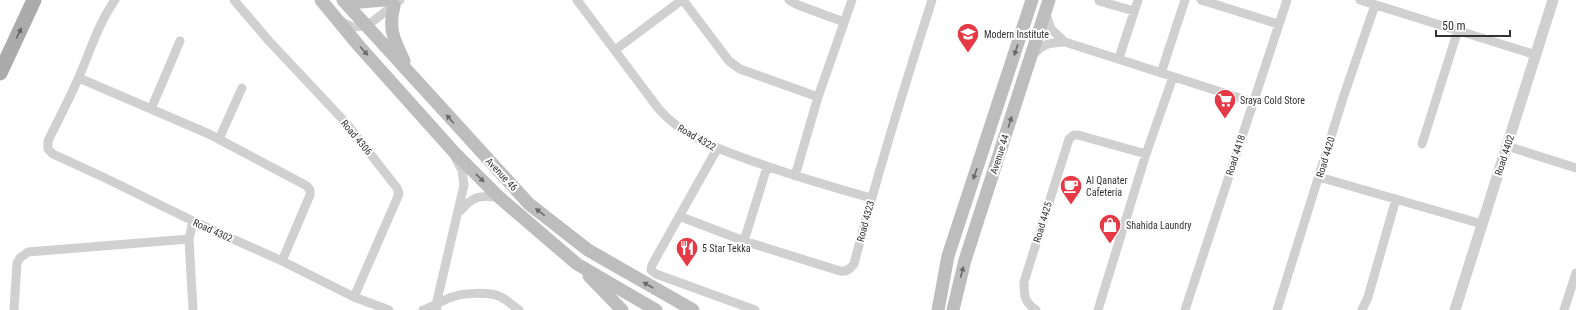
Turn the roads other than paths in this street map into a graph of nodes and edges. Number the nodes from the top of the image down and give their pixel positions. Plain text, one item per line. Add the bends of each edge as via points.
1 (34, 0) edge
2 (115, 0) edge
3 (234, 0) edge
4 (321, 0) edge
5 (343, 0) edge
6 (577, 0) edge
7 (683, 0) edge
8 (789, 0) edge
9 (852, 0) edge
10 (932, 0) edge
11 (1032, 0) edge
12 (1138, 0) edge
13 (1184, 0) edge
14 (1201, 0) edge
15 (1287, 0) edge
16 (1360, 0) edge
17 (1553, 0) edge
18 (1099, 1) dead end
19 (393, 2) edge
20 (1375, 5) junction
21 (1047, 6) edge
22 (1134, 11) junction
23 (337, 19) junction
24 (844, 22) junction
25 (1278, 24) junction
26 (367, 26) junction
27 (1458, 30) junction
28 (180, 41) dead end
29 (1065, 42) junction
30 (615, 50) junction
31 (1536, 55) junction
32 (1031, 56) junction
33 (1119, 58) junction
34 (0, 73) edge
35 (410, 73) junction
36 (1161, 73) junction
37 (1173, 77) junction
38 (78, 78) junction
39 (242, 88) dead end
40 (818, 97) junction
41 (1252, 102) junction
42 (151, 109) junction
43 (219, 139) junction
44 (1422, 144) dead end
45 (1507, 146) junction
46 (717, 149) junction
47 (454, 152) junction
48 (1146, 154) junction
49 (767, 167) junction
50 (1576, 168) edge
51 (795, 176) junction
52 (1319, 177) junction
53 (500, 198) junction
54 (871, 198) junction
55 (1396, 199) junction
56 (458, 214) junction
57 (679, 216) junction
58 (193, 221) junction
59 (1482, 224) junction
60 (189, 239) junction
61 (744, 240) junction
62 (282, 261) junction
63 (577, 264) junction
64 (1576, 273) edge
65 (354, 297) junction
66 (437, 308) edge
67 (684, 308) edge
68 (14, 310) edge
69 (193, 310) edge
70 (389, 310) edge
71 (423, 310) edge
72 (519, 310) edge
73 (622, 310) edge
74 (656, 310) edge
75 (755, 310) edge
76 (938, 310) edge
77 (953, 310) edge
78 (1036, 310) edge
79 (1098, 310) edge
80 (1184, 310) edge
81 (1277, 310) edge
82 (1362, 310) edge
83 (1455, 310) edge
84 (1564, 310) edge

34 -> 1 main road
2 - 38 street via 88,52
3 - 65 street, Road 4306 via 347,124 397,188 399,194
4 - 23 main road, Avenue 46
5 - 19 main road
5 - 26 main road, Avenue 46
6 - 30 street, Road 4322
7 - 30 street
7 - 40 street via 729,61 740,69
8 - 24 street
9 - 24 street
10 - 54 street, Road 4323
11 -> 76 main road, Avenue 44 via 950,249
12 - 22 street
13 - 36 street
14 - 25 street
15 - 25 street, Road 4418
16 - 20 street
17 - 31 street, Road 4402
18 - 22 street
19 - 26 street
19 - 35 main road via 392,34
20 - 27 street
20 - 52 street, Road 4420
21 - 29 street via 1051,29
21 - 32 main road, Avenue 44
22 - 33 street
23 - 26 street via 353,27
23 -> 47 main road, Avenue 46
24 - 40 street
25 - 41 street, Road 4418
26 - 35 main road, Avenue 46
27 - 31 street
27 - 44 street
28 - 42 street
29 - 32 street via 1043,45
29 - 33 street
30 - 46 street, Road 4322 via 665,116
31 - 45 street, Road 4402
77 -> 32 main road, Avenue 44 via 965,260
33 - 36 street
67 -> 35 main road, Avenue 46 via 588,250 529,204
36 - 37 street
37 - 41 street
37 - 48 street
38 - 42 street
38 - 58 street, Road 4302 via 48,141 48,149 53,154
39 - 43 street
40 - 51 street
41 - 80 street, Road 4418
42 - 43 street
43 - 62 street via 307,186 310,190
45 - 50 street
45 - 59 street, Road 4402
46 - 49 street, Road 4322
46 - 57 street
47 -> 53 main road, Avenue 46
47 - 56 street via 464,182
48 - 78 street, Road 4425 via 1078,135 1069,139 1024,282 1024,295 1030,306
48 - 79 street
49 - 51 street, Road 4322
49 - 61 street
51 - 54 street, Road 4322
52 - 55 street
52 - 81 street, Road 4420
53 - 56 street via 473,198
53 - 63 main road, Avenue 46
54 - 61 street, Road 4323 via 854,264 848,270 840,271
55 - 59 street
55 - 82 street
56 - 66 street
57 - 61 street, Road 4323
57 - 75 street via 652,265 652,270 656,274
58 - 60 street
58 - 62 street, Road 4302
59 - 83 street, Road 4402
60 - 68 street via 28,252 17,263
60 - 69 street
62 - 65 street, Road 4302
63 - 73 main road
63 - 74 main road, Avenue 46
64 - 84 street
65 - 70 street, Road 4302
66 - 71 street
66 - 72 street via 449,298 487,293 501,297

